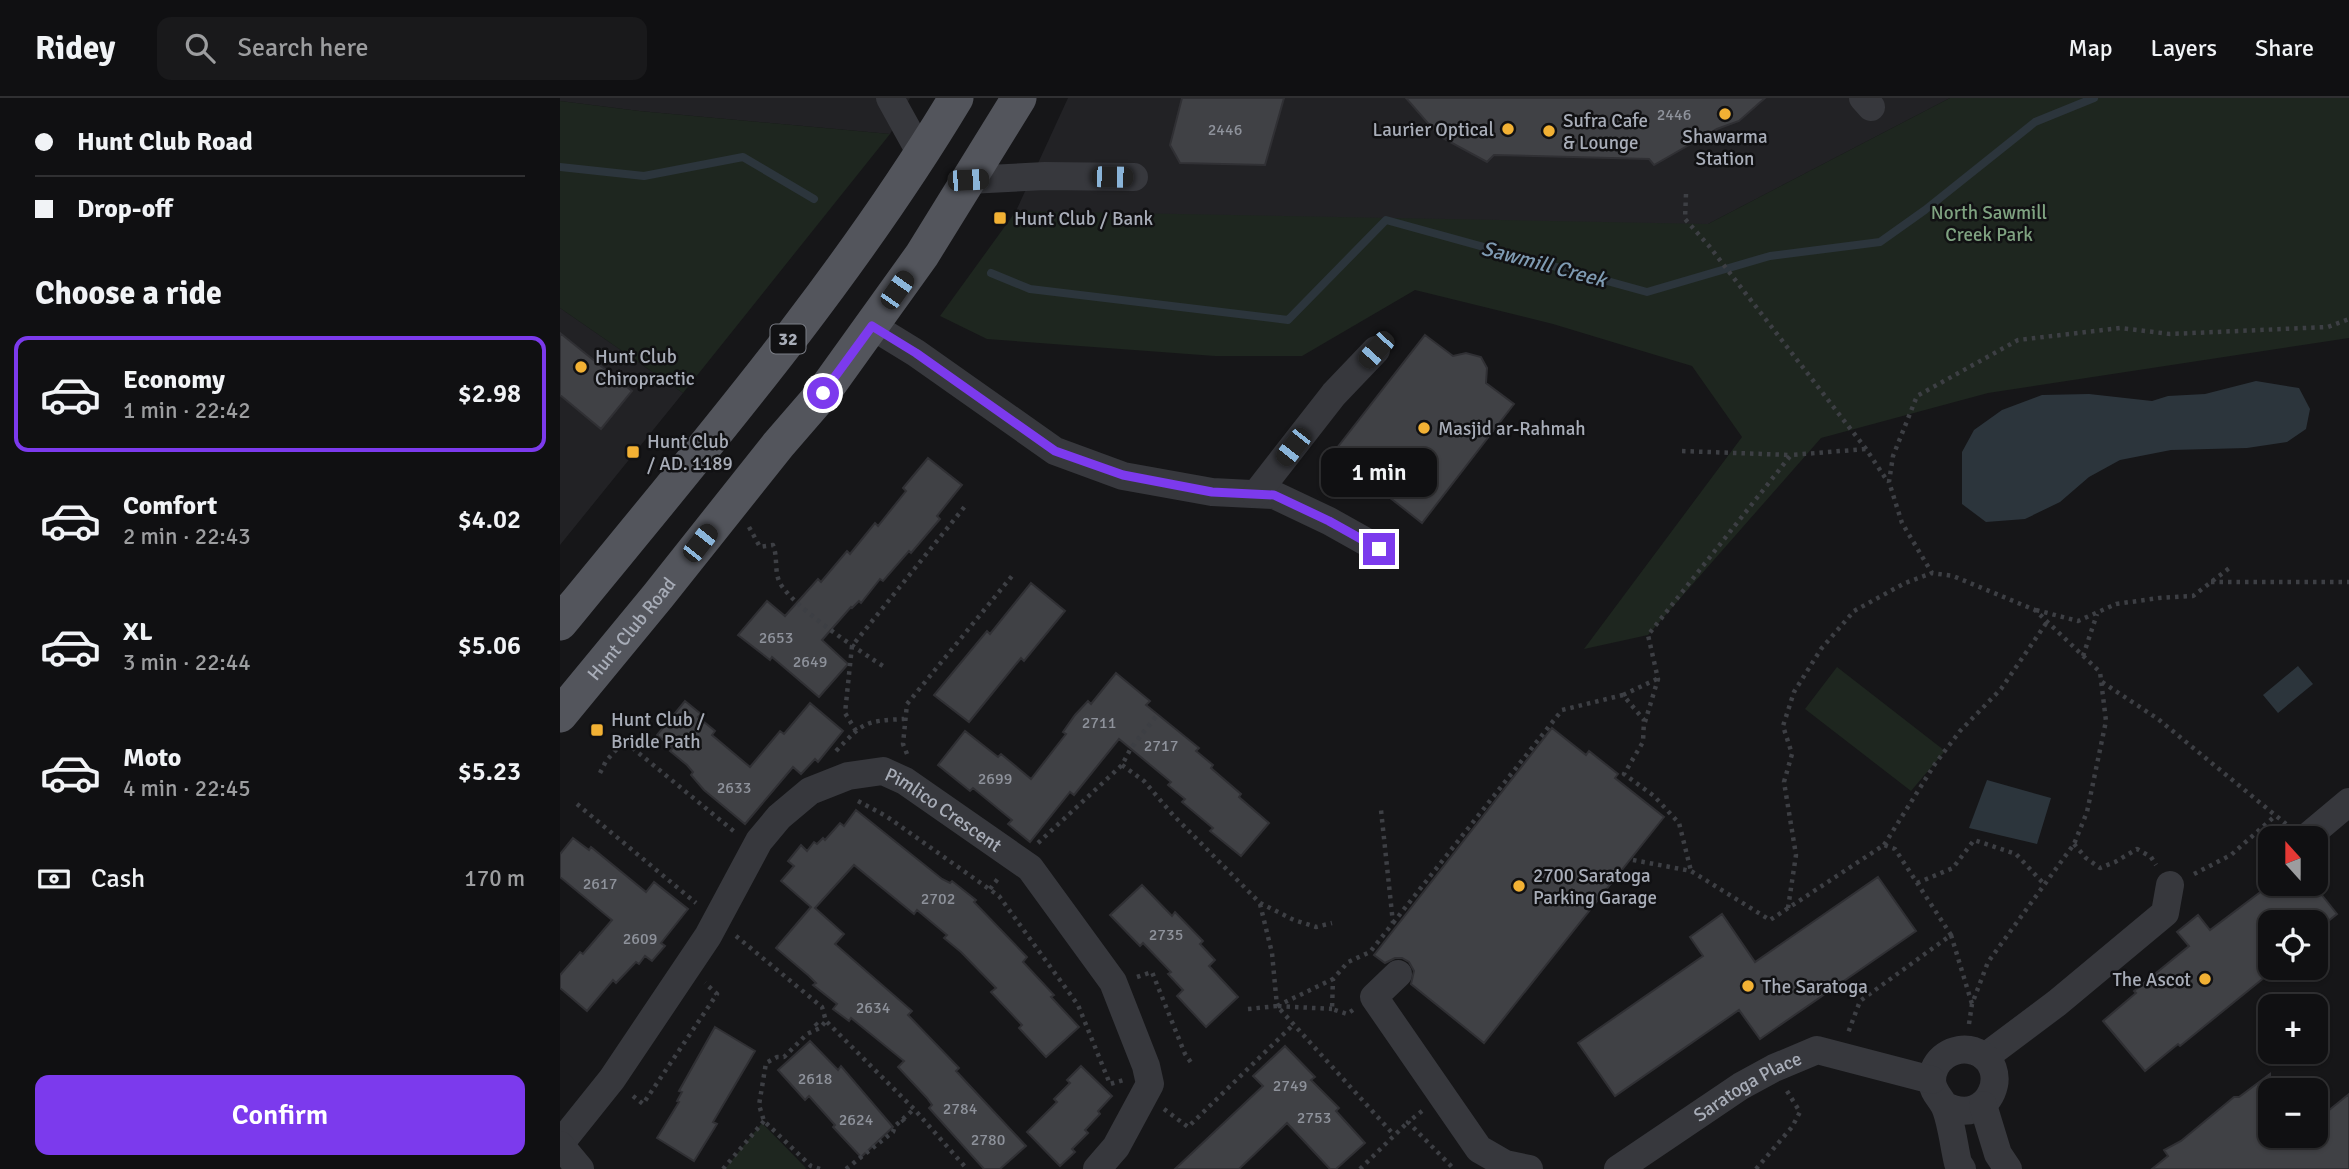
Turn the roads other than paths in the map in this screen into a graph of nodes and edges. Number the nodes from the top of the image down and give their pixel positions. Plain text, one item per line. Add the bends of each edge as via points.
1 (890, 98) edge
2 (1019, 98) edge
3 (950, 100) edge
4 (998, 134) junction
5 (921, 154) junction
6 (1134, 177) dead end
7 (968, 180) junction
8 (872, 326) junction
9 (1376, 350) dead end
10 (1256, 494) junction
11 (1379, 549) dead end
12 (560, 623) edge
13 (560, 715) edge
14 (2349, 802) edge
15 (2320, 826) edge
16 (2170, 885) road end
17 (1398, 974) dead end
18 (1975, 1053) junction
19 (1932, 1080) junction
20 (1944, 1105) junction
21 (1983, 1105) junction
22 (560, 1145) edge
23 (580, 1169) edge
24 (1097, 1169) edge
25 (1529, 1169) edge
26 (1618, 1169) edge
27 (1962, 1169) edge
28 (2008, 1169) edge

1 - 5 street
2 - 4 main road, Hunt Club Road
3 - 4 main road
3 - 5 main road, 32
4 - 7 main road, Hunt Club Road
5 - 12 main road, 32 via 883,213 772,361
6 - 7 street
7 - 8 main road, Hunt Club Road
8 - 10 street via 1055,451 1123,475 1212,492
8 - 13 main road, Hunt Club Road via 823,393
9 - 10 street via 1334,394
10 - 11 street via 1274,495
14 - 15 street
16 - 18 street via 2165,913 2057,1003
17 - 25 street via 1374,997 1479,1149 1505,1164
18 - 19 street via 1953,1051 1942,1057
18 - 21 street via 1993,1069 1995,1082
19 - 20 street
19 - 26 street, Saratoga Place via 1817,1050 1741,1086
20 - 21 street via 1964,1112
20 - 27 street
21 - 28 street via 1998,1154
22 - 23 street
22 - 24 street, Pimlico Crescent via 686,968 755,848 779,817 810,791 848,776 883,771 1030,856 1030,868 1113,982 1150,1084 1133,1094 1116,1147

